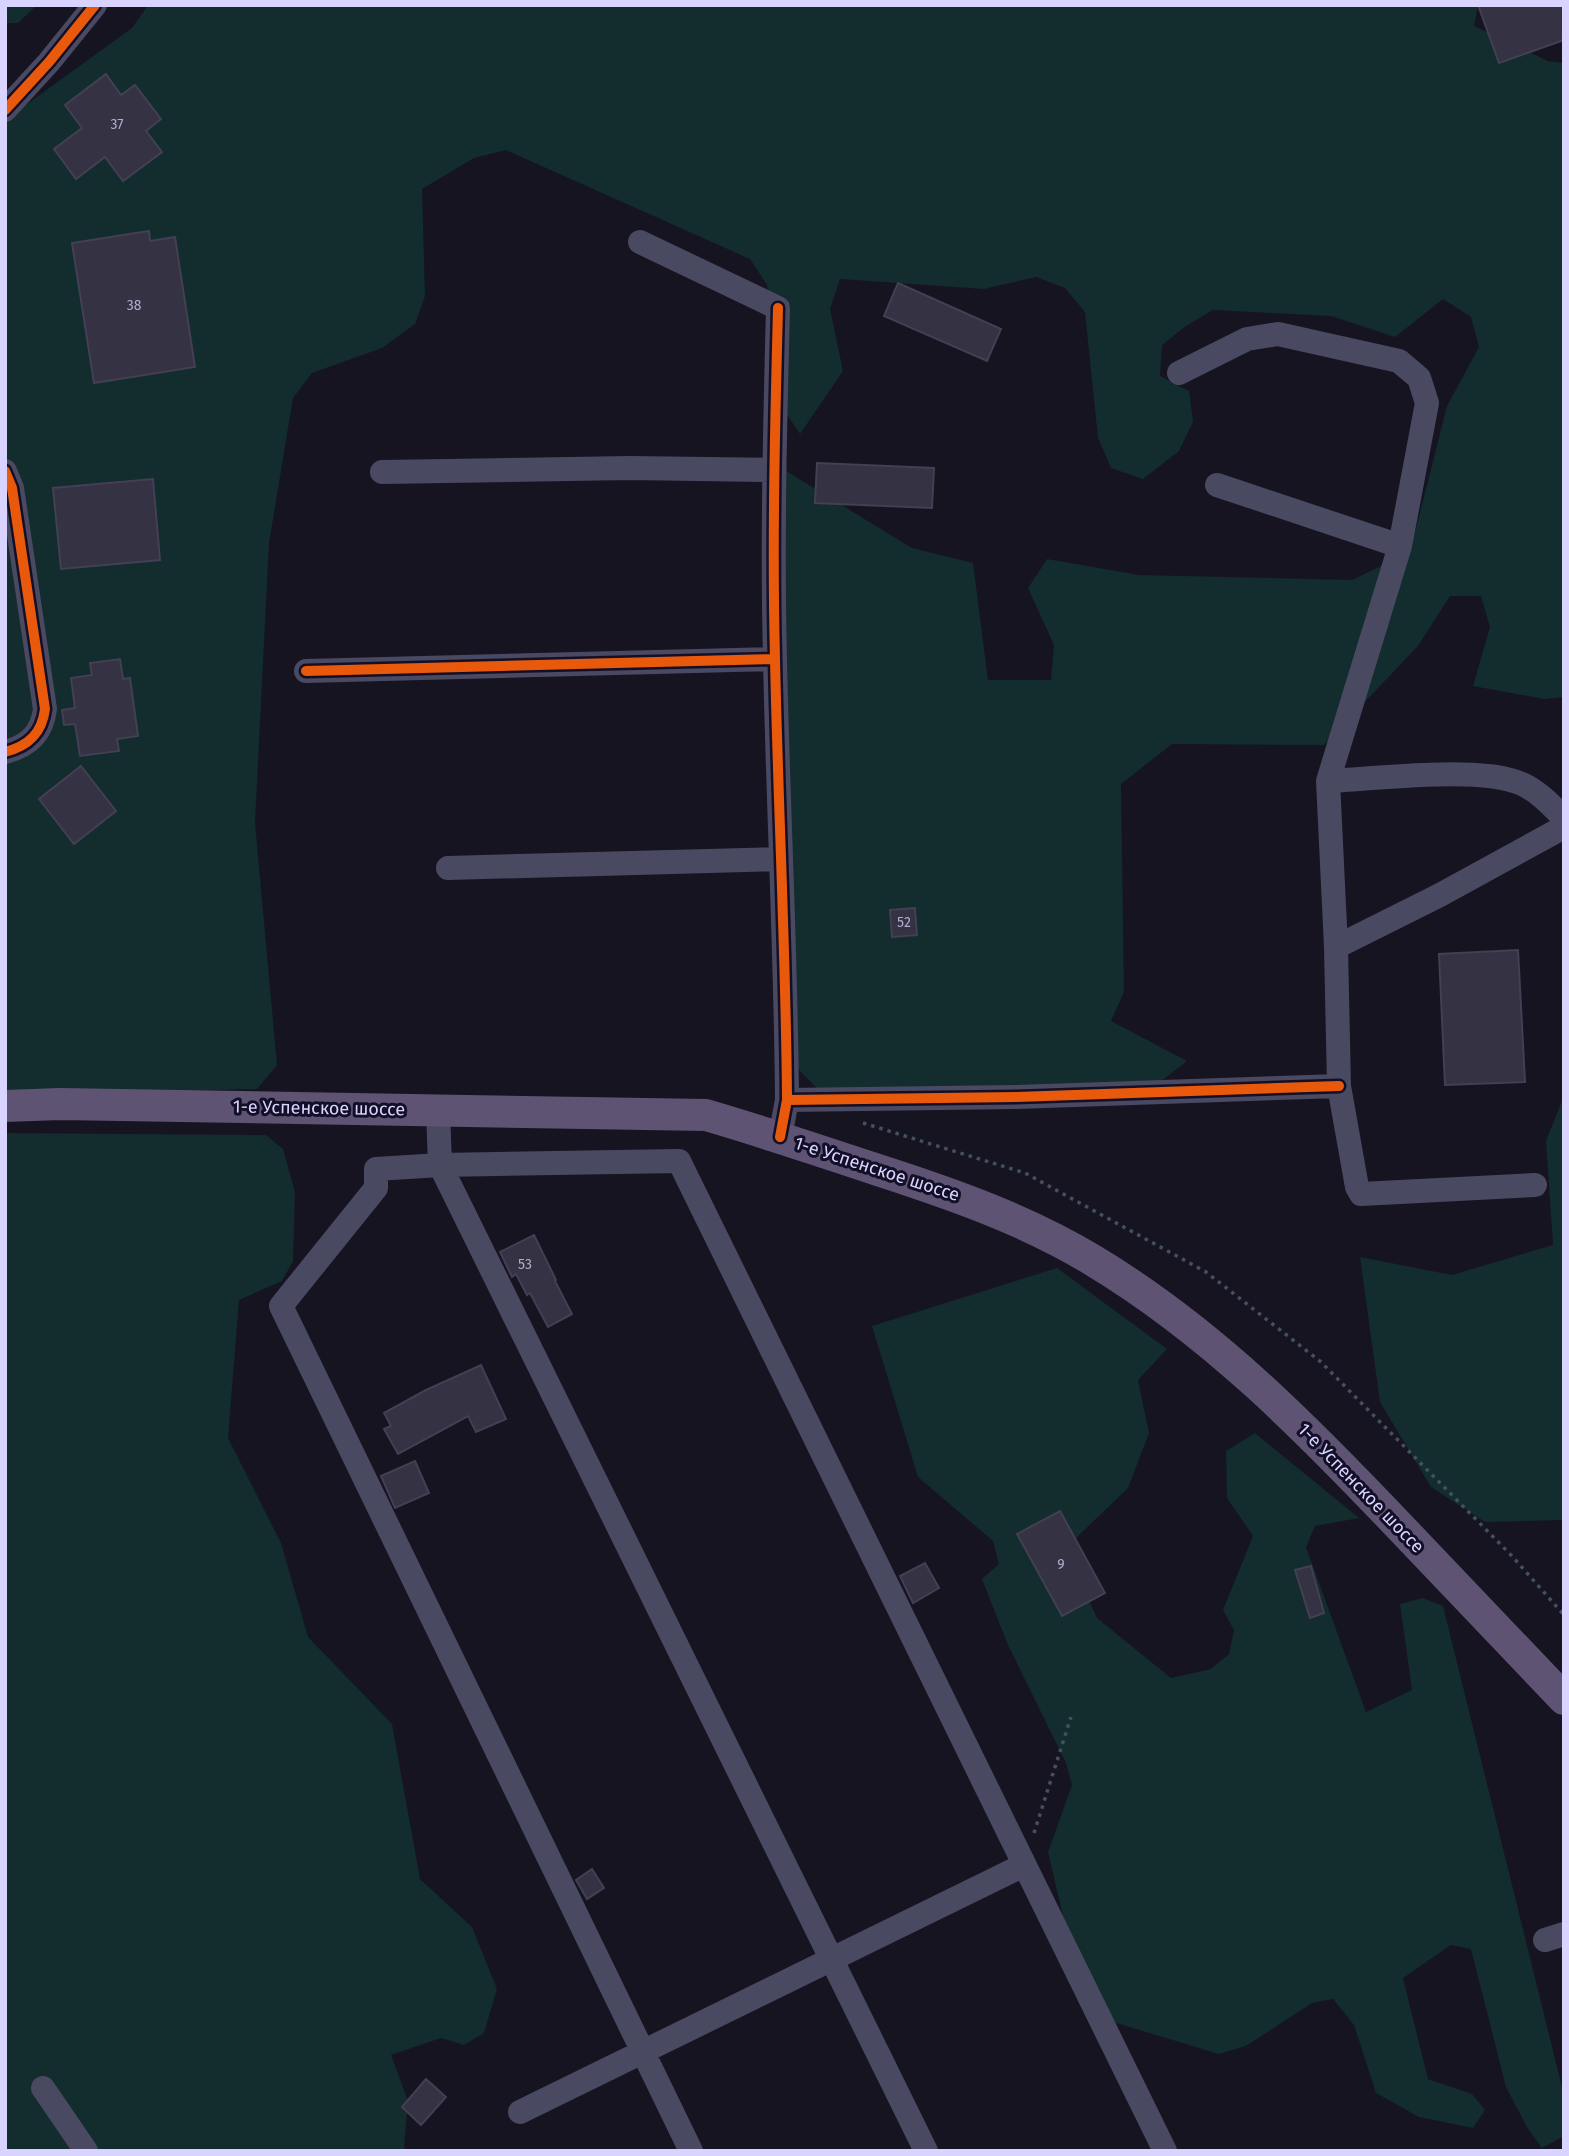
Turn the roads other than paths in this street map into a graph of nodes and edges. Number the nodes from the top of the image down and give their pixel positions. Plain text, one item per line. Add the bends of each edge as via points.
1 (95, 5) edge
2 (5, 110) edge
3 (640, 242) dead end
4 (1179, 373) dead end
5 (773, 470) junction
6 (5, 471) edge
7 (382, 472) dead end
8 (1217, 485) dead end
9 (1399, 547) junction
10 (775, 659) junction
11 (306, 671) dead end
12 (5, 752) edge
13 (1328, 781) junction
14 (1564, 818) edge
15 (1564, 827) edge
16 (780, 859) junction
17 (449, 868) dead end
18 (1336, 947) junction
19 (1339, 1086) junction
20 (787, 1100) junction
21 (5, 1106) edge
22 (438, 1110) junction
23 (780, 1137) junction
24 (440, 1165) junction
25 (1535, 1185) dead end
26 (1564, 1699) edge
27 (1024, 1865) junction
28 (831, 1960) junction
29 (643, 2052) junction
30 (43, 2088) dead end
31 (520, 2112) dead end
32 (86, 2151) edge
33 (691, 2151) edge
34 (926, 2151) edge
35 (1165, 2151) edge

1 - 2 street
3 - 5 street via 778,308
4 - 9 street via 1247,339 1278,334 1399,361 1419,378 1427,403
5 - 7 street
5 - 10 street
6 - 12 street via 12,488 45,709 43,725 29,742
8 - 9 street
9 - 13 street
10 - 11 street
10 - 16 street
13 - 14 street via 1489,775 1522,784
13 - 18 street
15 - 18 street
16 - 17 street
16 - 20 street
18 - 19 street
19 - 20 street
19 - 25 street via 1356,1187 1362,1194
20 - 23 street
21 - 22 main road, 1-е Успенское шоссе
22 - 23 main road, 1-е Успенское шоссе via 706,1115
22 - 24 street
23 - 26 main road, 1-е Успенское шоссе via 964,1198 1093,1260 1161,1305 1265,1391 1339,1463
24 - 27 street via 679,1161
24 - 28 street
24 - 29 street via 376,1169 376,1188 281,1306
27 - 28 street
27 - 35 street
28 - 29 street
28 - 34 street
29 - 31 street
29 - 33 street
30 - 32 street

